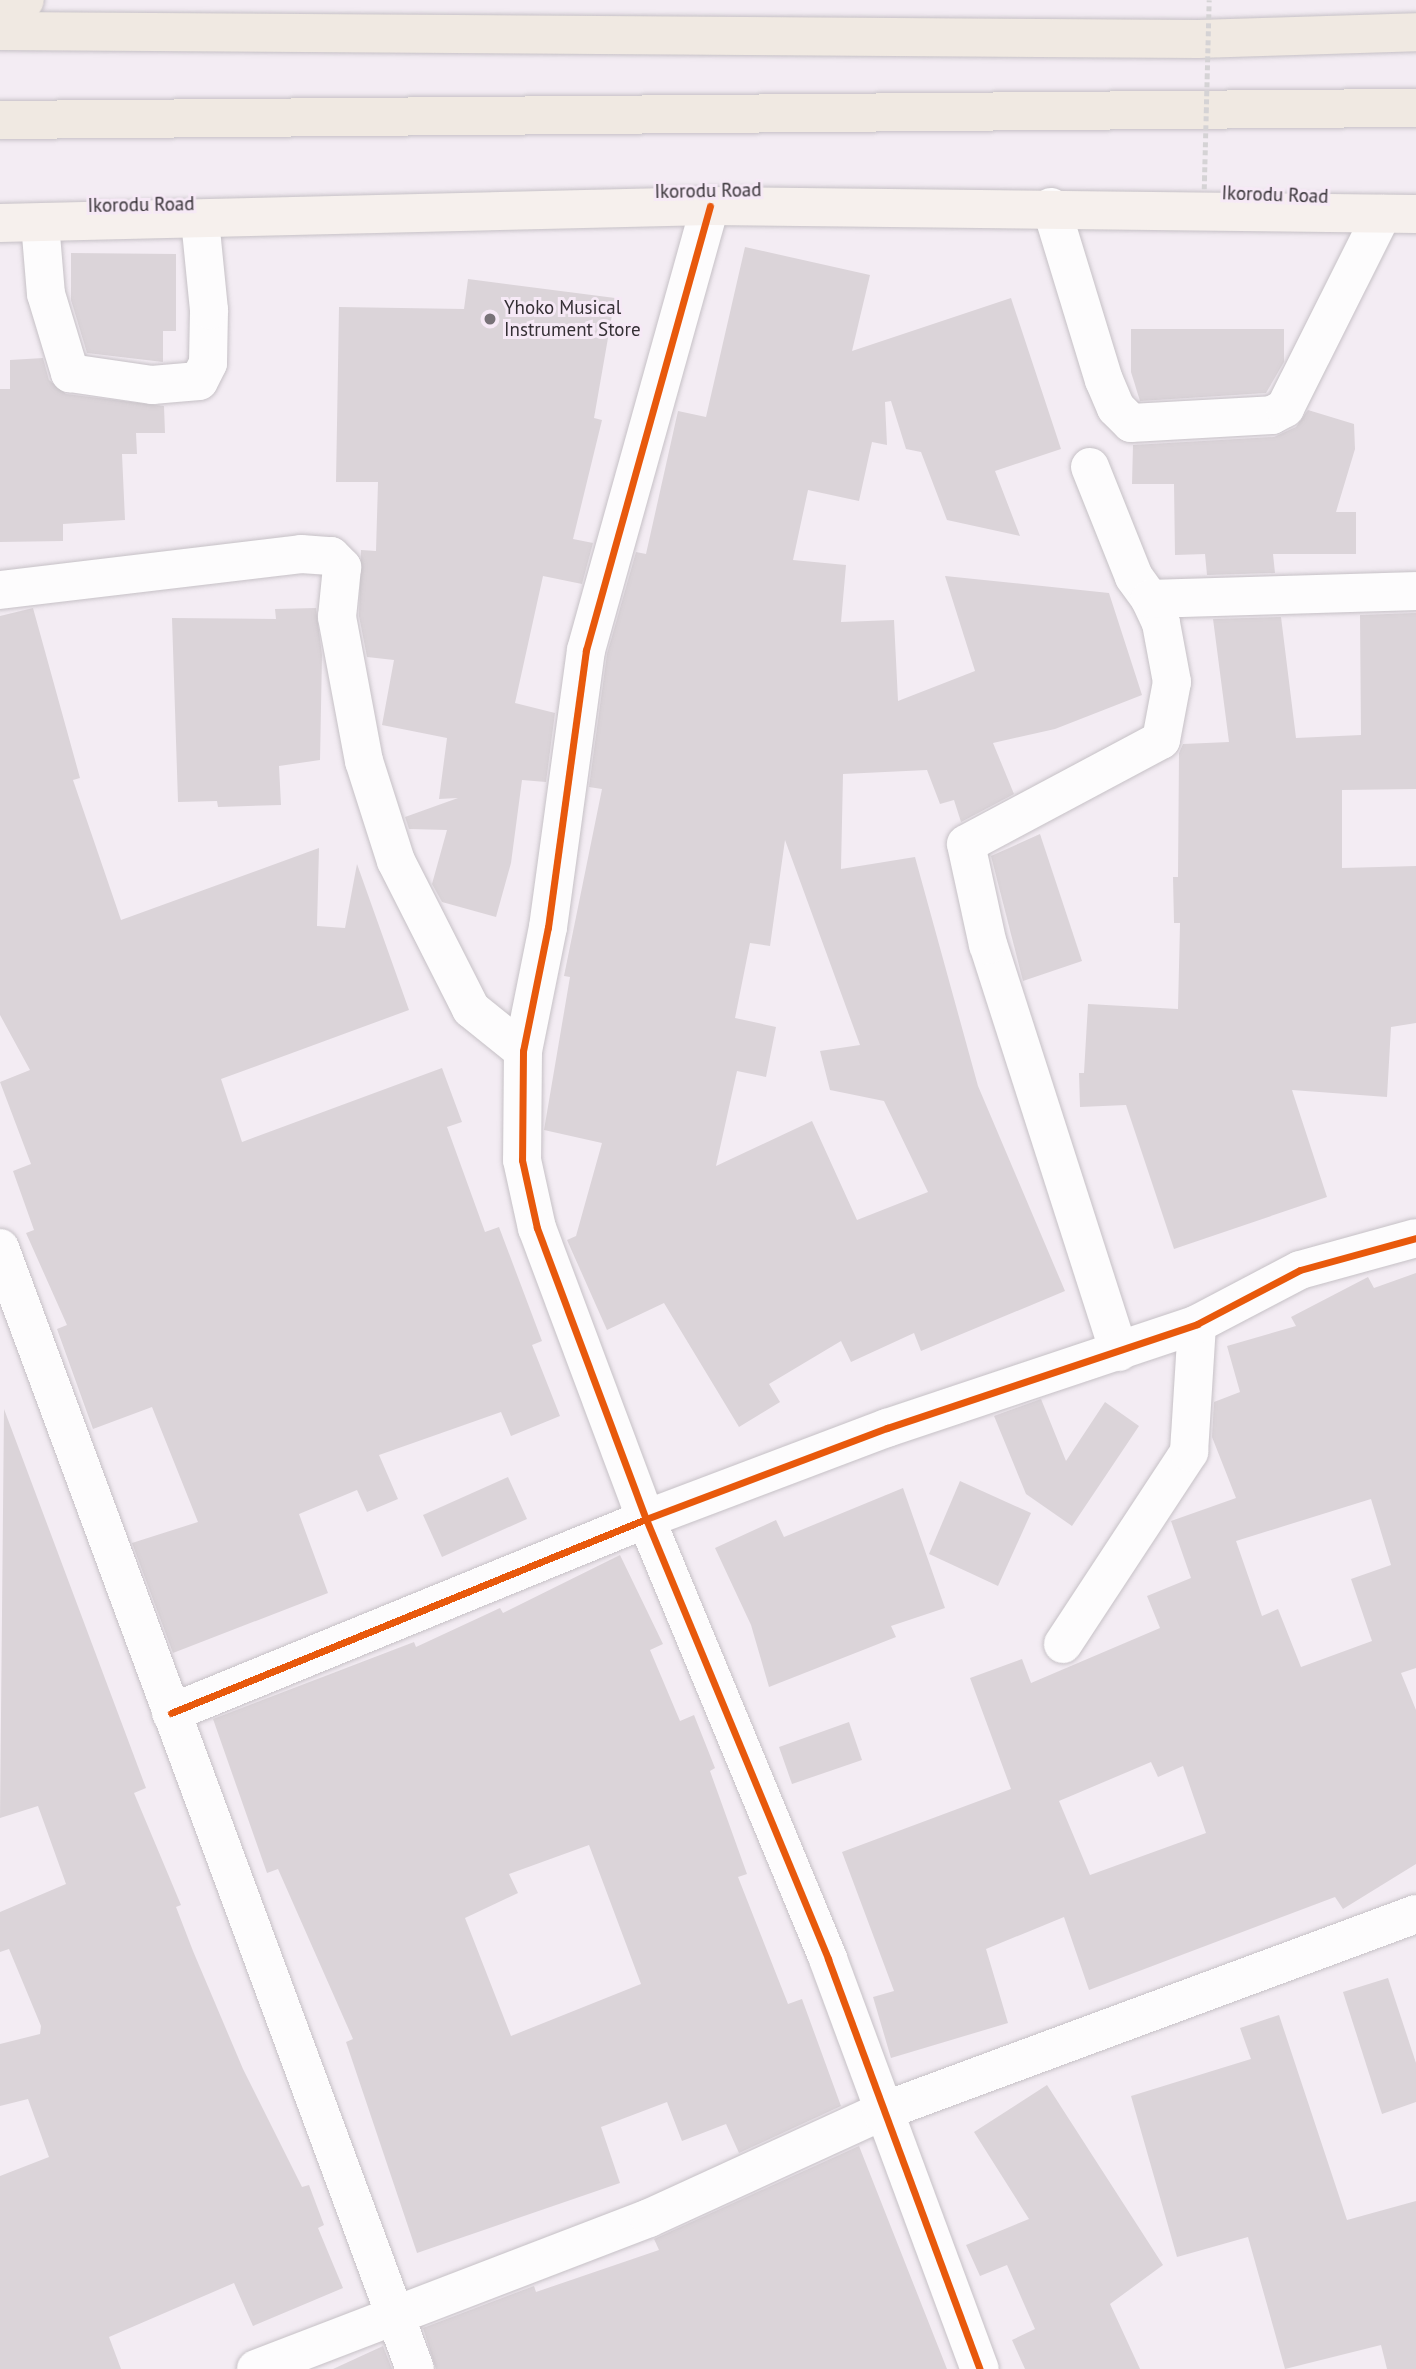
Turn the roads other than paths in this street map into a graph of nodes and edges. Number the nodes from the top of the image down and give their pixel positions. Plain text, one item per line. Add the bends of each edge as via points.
1 (25, 0) edge
2 (0, 4) edge
3 (0, 31) edge
4 (1416, 32) edge
5 (1416, 108) edge
6 (0, 120) edge
7 (710, 206) junction
8 (1051, 206) junction
9 (1399, 214) edge
10 (200, 220) junction
11 (0, 223) edge
12 (40, 223) junction
13 (1090, 467) dead end
14 (0, 590) edge
15 (1416, 591) edge
16 (1150, 599) junction
17 (523, 1051) junction
18 (1416, 1238) edge
19 (0, 1248) edge
20 (1197, 1324) junction
21 (1119, 1352) junction
22 (646, 1519) junction
23 (1063, 1644) dead end
24 (171, 1713) junction
25 (1416, 1914) edge
26 (881, 2112) junction
27 (394, 2316) junction
28 (256, 2369) edge
29 (415, 2369) edge
30 (981, 2369) edge

1 - 2 highway
3 - 4 highway via 1199,39
5 - 6 highway
7 - 8 main road, Ikorodu Road
7 - 10 main road, Ikorodu Road
7 - 17 street via 586,650 548,927
8 - 9 main road, Ikorodu Road
8 - 9 street via 1104,380 1116,408 1131,423 1272,415 1285,408
10 - 12 main road, Ikorodu Road
10 - 12 street via 209,310 208,363 199,381 152,386 71,373 46,294
11 - 12 main road, Ikorodu Road
13 - 16 street via 1134,577
14 - 17 street via 301,554 331,556 342,567 337,617 364,761 396,861 471,1009
15 - 16 street
16 - 21 street via 1161,623 1172,682 1161,740 966,844 988,945
17 - 22 street via 522,1160 537,1228
18 - 20 street via 1300,1270
19 - 24 street
20 - 21 street
20 - 23 street via 1189,1452
21 - 22 street via 887,1428
22 - 24 street
22 - 26 street via 828,1959
24 - 27 street
25 - 26 street
26 - 27 street via 649,2218
26 - 30 street
27 - 28 street
27 - 29 street

